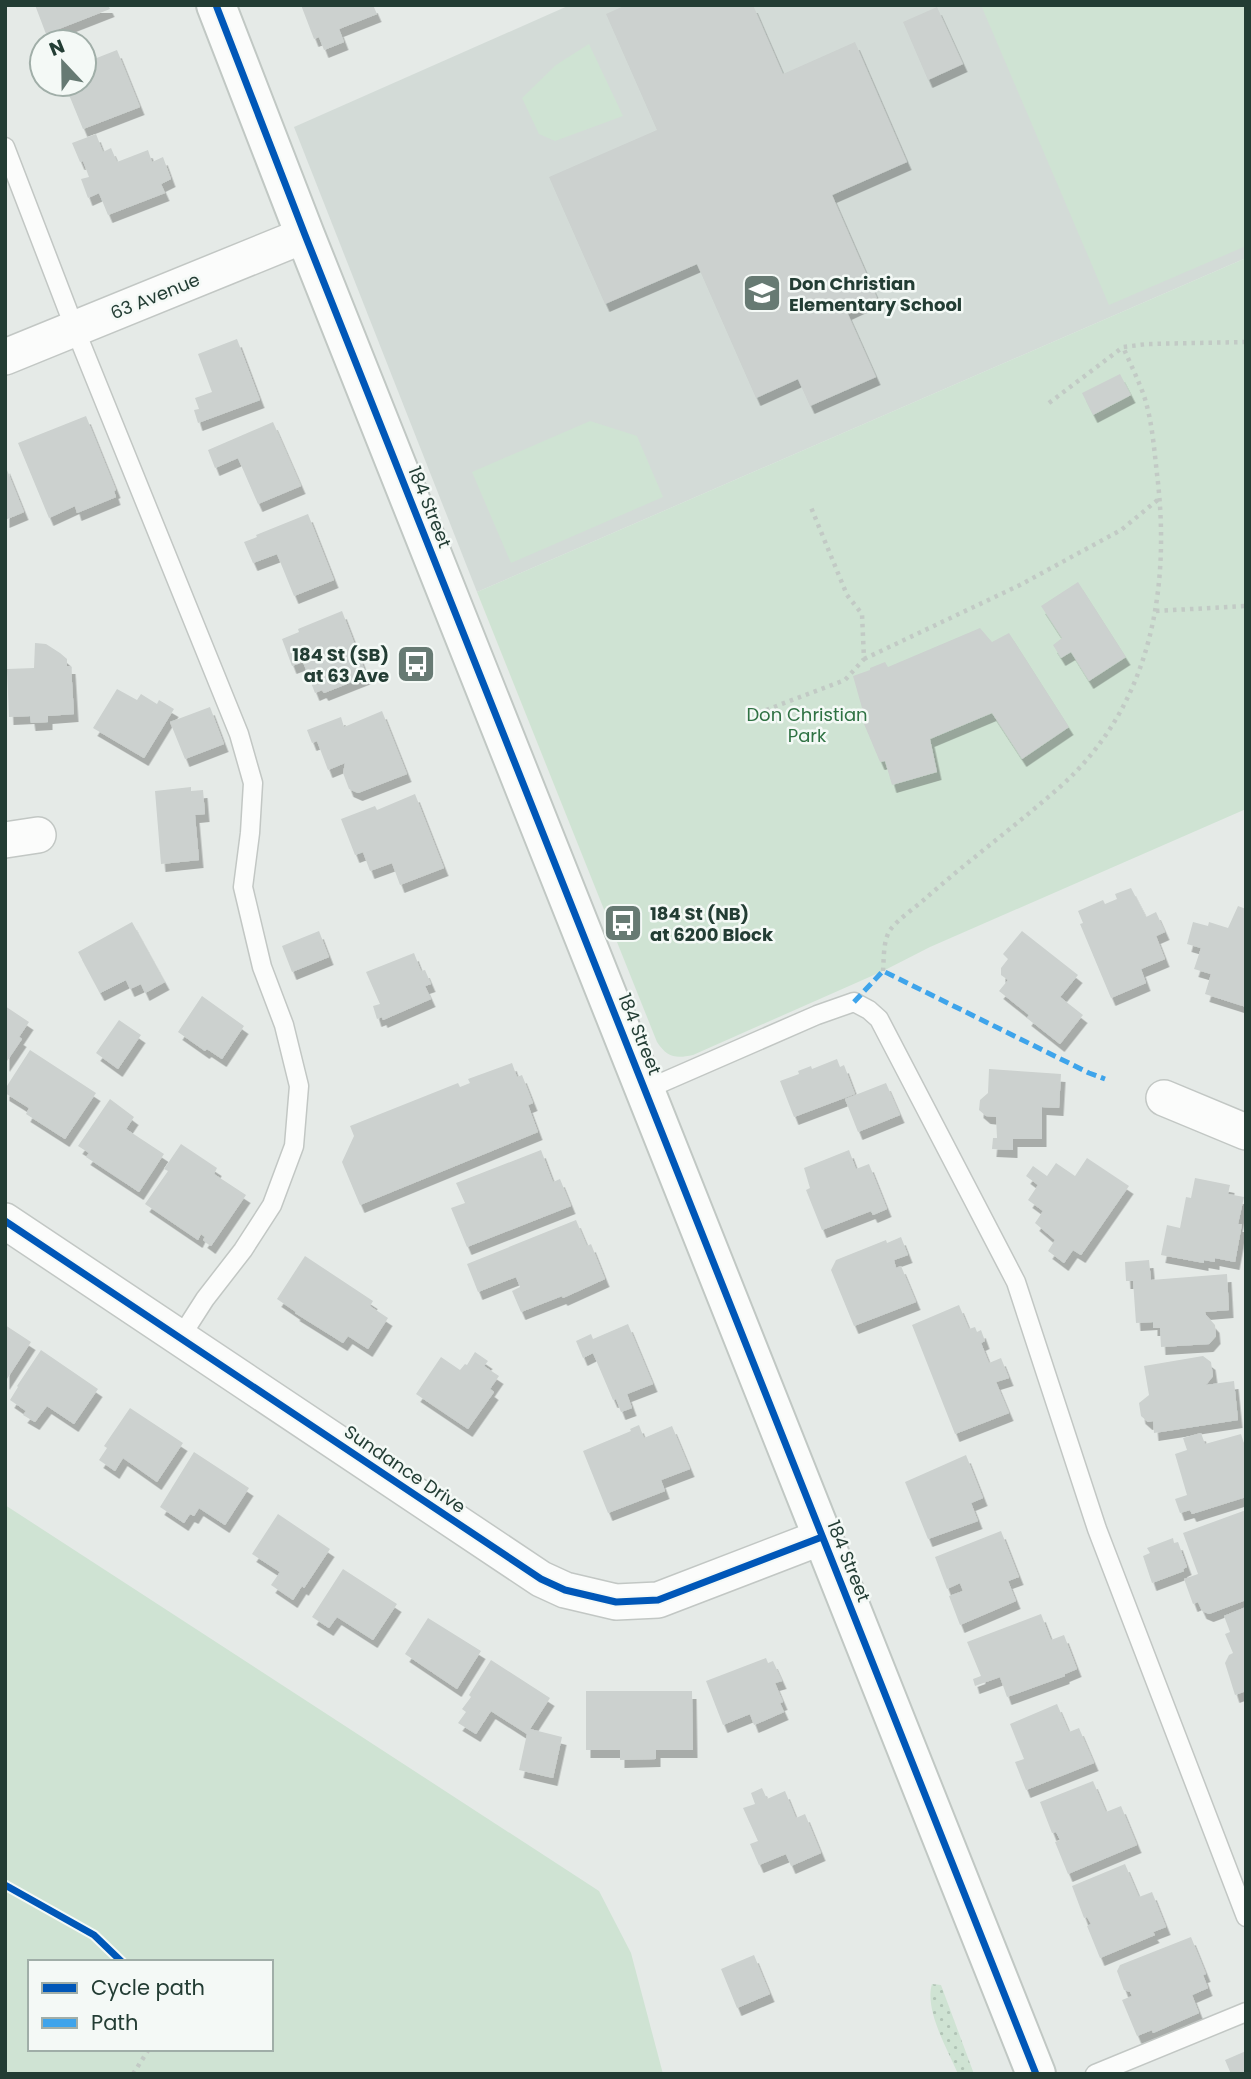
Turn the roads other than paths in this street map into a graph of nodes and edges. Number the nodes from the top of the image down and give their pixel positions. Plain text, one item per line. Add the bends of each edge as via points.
1 (216, 5) edge
2 (5, 147) edge
3 (305, 235) junction
4 (75, 330) junction
5 (5, 357) edge
6 (645, 1090) junction
7 (1164, 1098) dead end
8 (1246, 1132) edge
9 (5, 1221) edge
10 (180, 1338) junction
11 (822, 1537) junction
12 (1246, 1917) edge
13 (1246, 2012) edge
14 (1036, 2074) edge
15 (1096, 2074) edge

1 - 3 main road, 184 Street
2 - 4 lane
3 - 4 street, 63 Avenue
3 - 6 main road, 184 Street
4 - 5 street, 63 Avenue
4 - 10 lane via 239,734 253,783 243,887 299,1086 293,1146 272,1205
6 - 11 main road, 184 Street
6 - 12 lane via 855,1002 879,1019 1016,1283 1097,1529
7 - 8 street
9 - 10 street, Sundance Drive
10 - 11 street, Sundance Drive via 541,1579 565,1590 616,1602 659,1600
11 - 14 main road, 184 Street
13 - 15 lane

